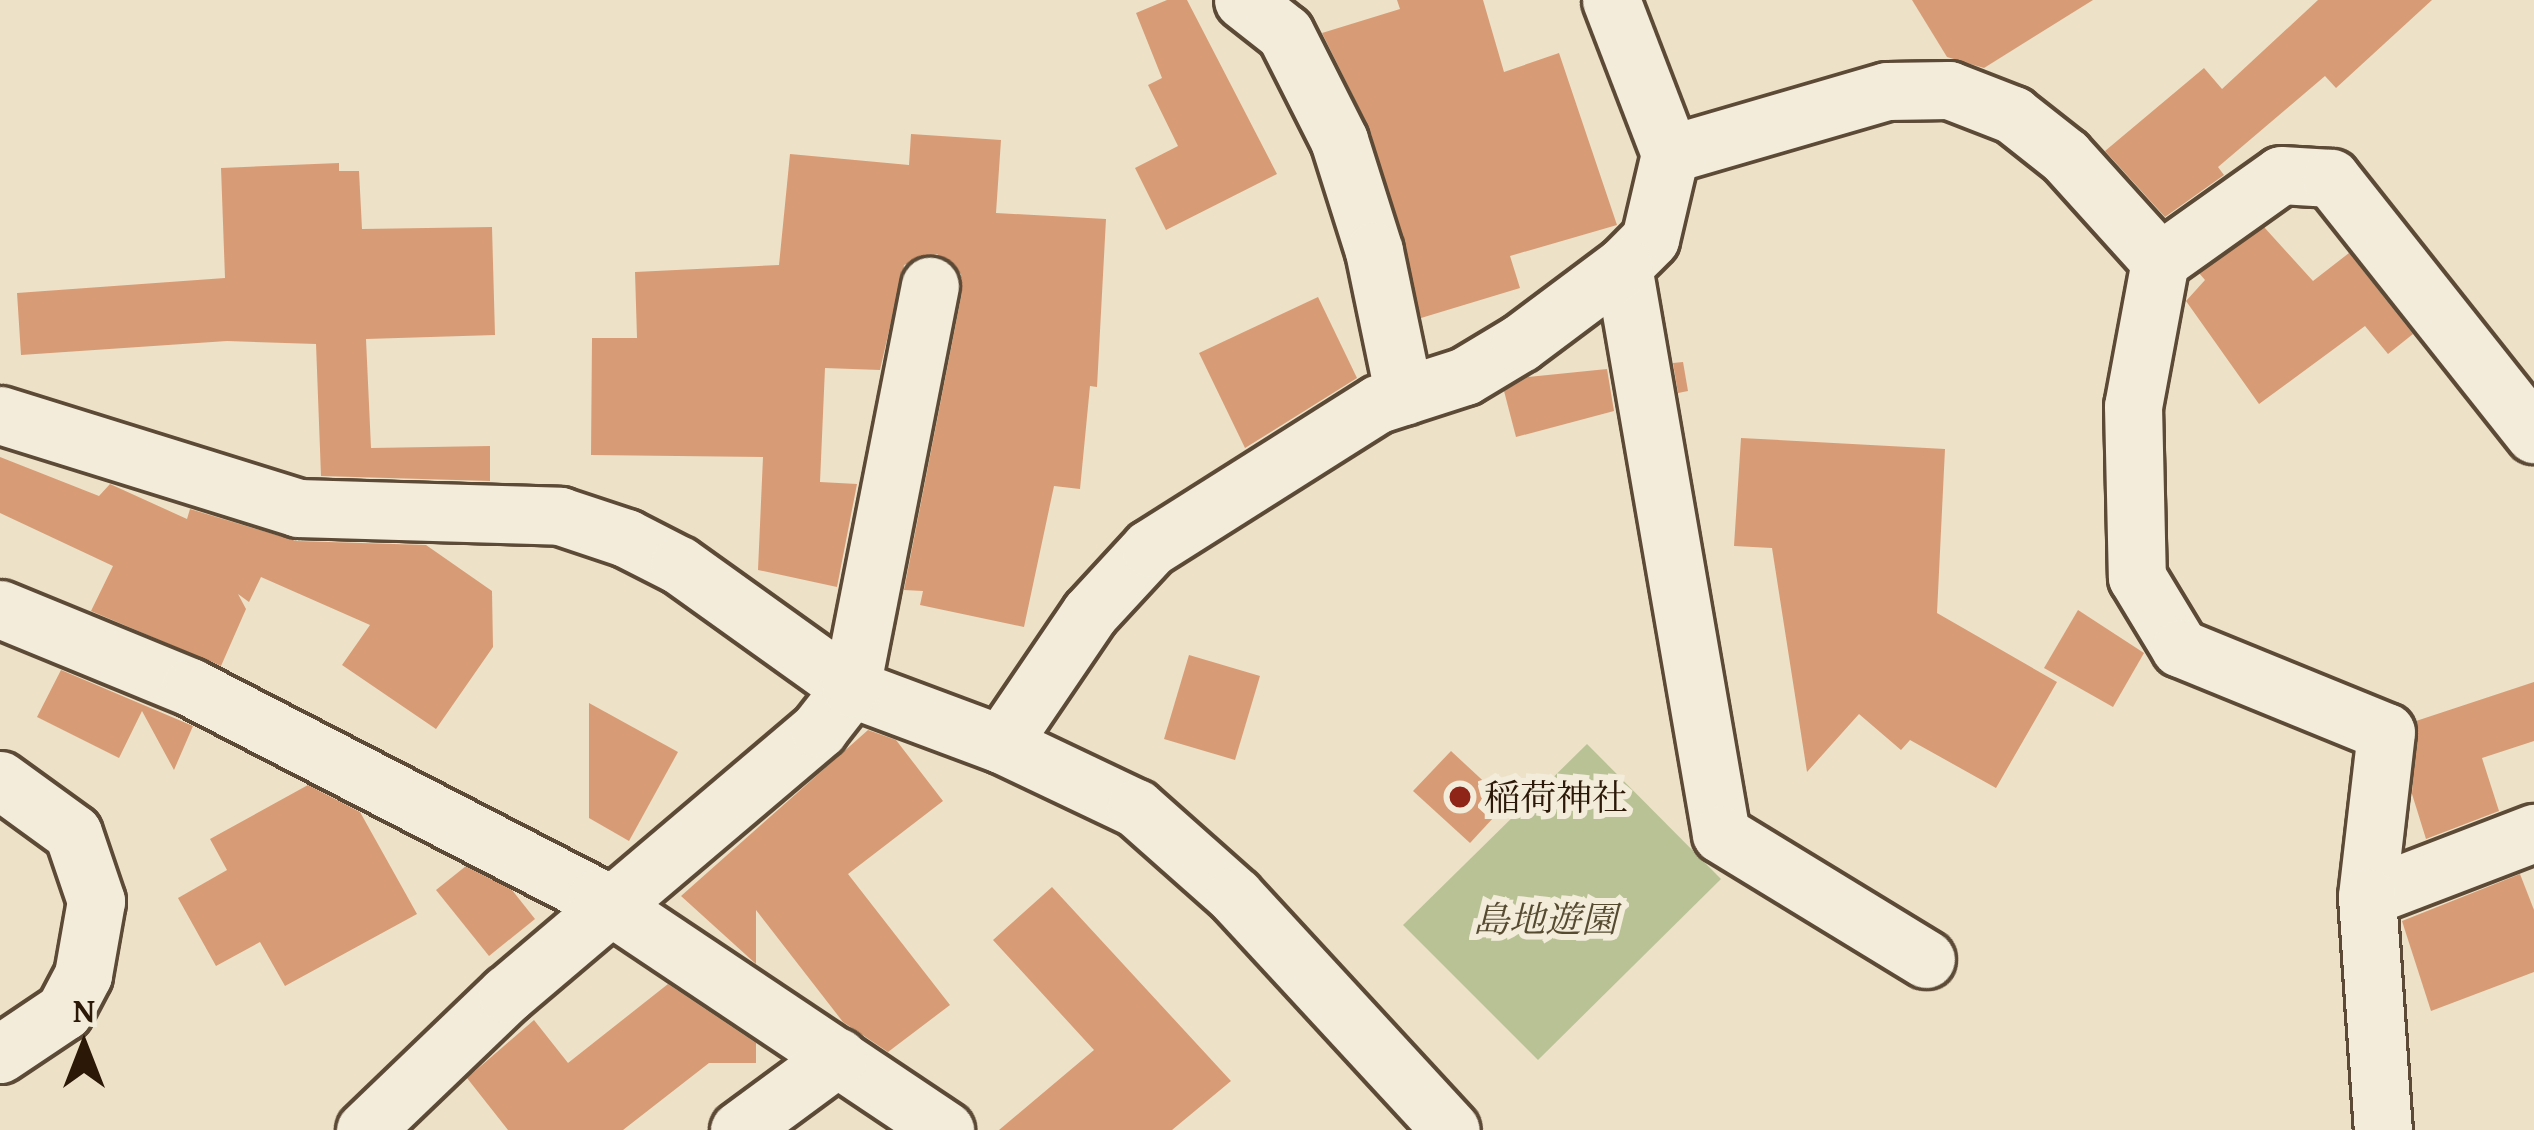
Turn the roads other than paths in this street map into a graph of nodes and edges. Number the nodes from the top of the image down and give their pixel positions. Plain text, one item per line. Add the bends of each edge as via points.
1 (1243, 0) edge
2 (1611, 0) edge
3 (1670, 154) junction
4 (2160, 262) junction
5 (1623, 266) junction
6 (930, 286) dead end
7 (1404, 396) junction
8 (0, 415) edge
9 (2534, 434) edge
10 (0, 609) edge
11 (850, 688) junction
12 (1001, 743) junction
13 (0, 780) edge
14 (2534, 833) edge
15 (2367, 897) junction
16 (613, 910) junction
17 (1926, 959) dead end
18 (0, 1054) edge
19 (838, 1057) junction
20 (364, 1130) edge
21 (739, 1130) edge
22 (945, 1130) edge
23 (1451, 1130) edge
24 (2383, 1130) edge

1 - 7 street via 1286,33 1339,140 1374,251
2 - 3 street
3 - 4 street via 1887,92 1949,90 2013,115 2065,156
3 - 5 street via 1650,239
4 - 9 street via 2281,176 2331,178
4 - 15 street via 2133,406 2137,577 2180,649 2386,732
5 - 7 street via 1502,354
5 - 17 street via 1721,834
6 - 11 street
7 - 12 street via 1378,404 1150,548 1090,613
8 - 11 street via 298,508 385,517 560,517 626,538 679,565
10 - 16 street via 190,686
11 - 12 street
11 - 16 street via 819,729
12 - 23 street via 1097,785 1169,832
13 - 18 street via 73,833 96,901 83,975 64,1011
14 - 15 street
15 - 24 street
16 - 19 street
16 - 20 street via 507,994
19 - 21 street
19 - 22 street

